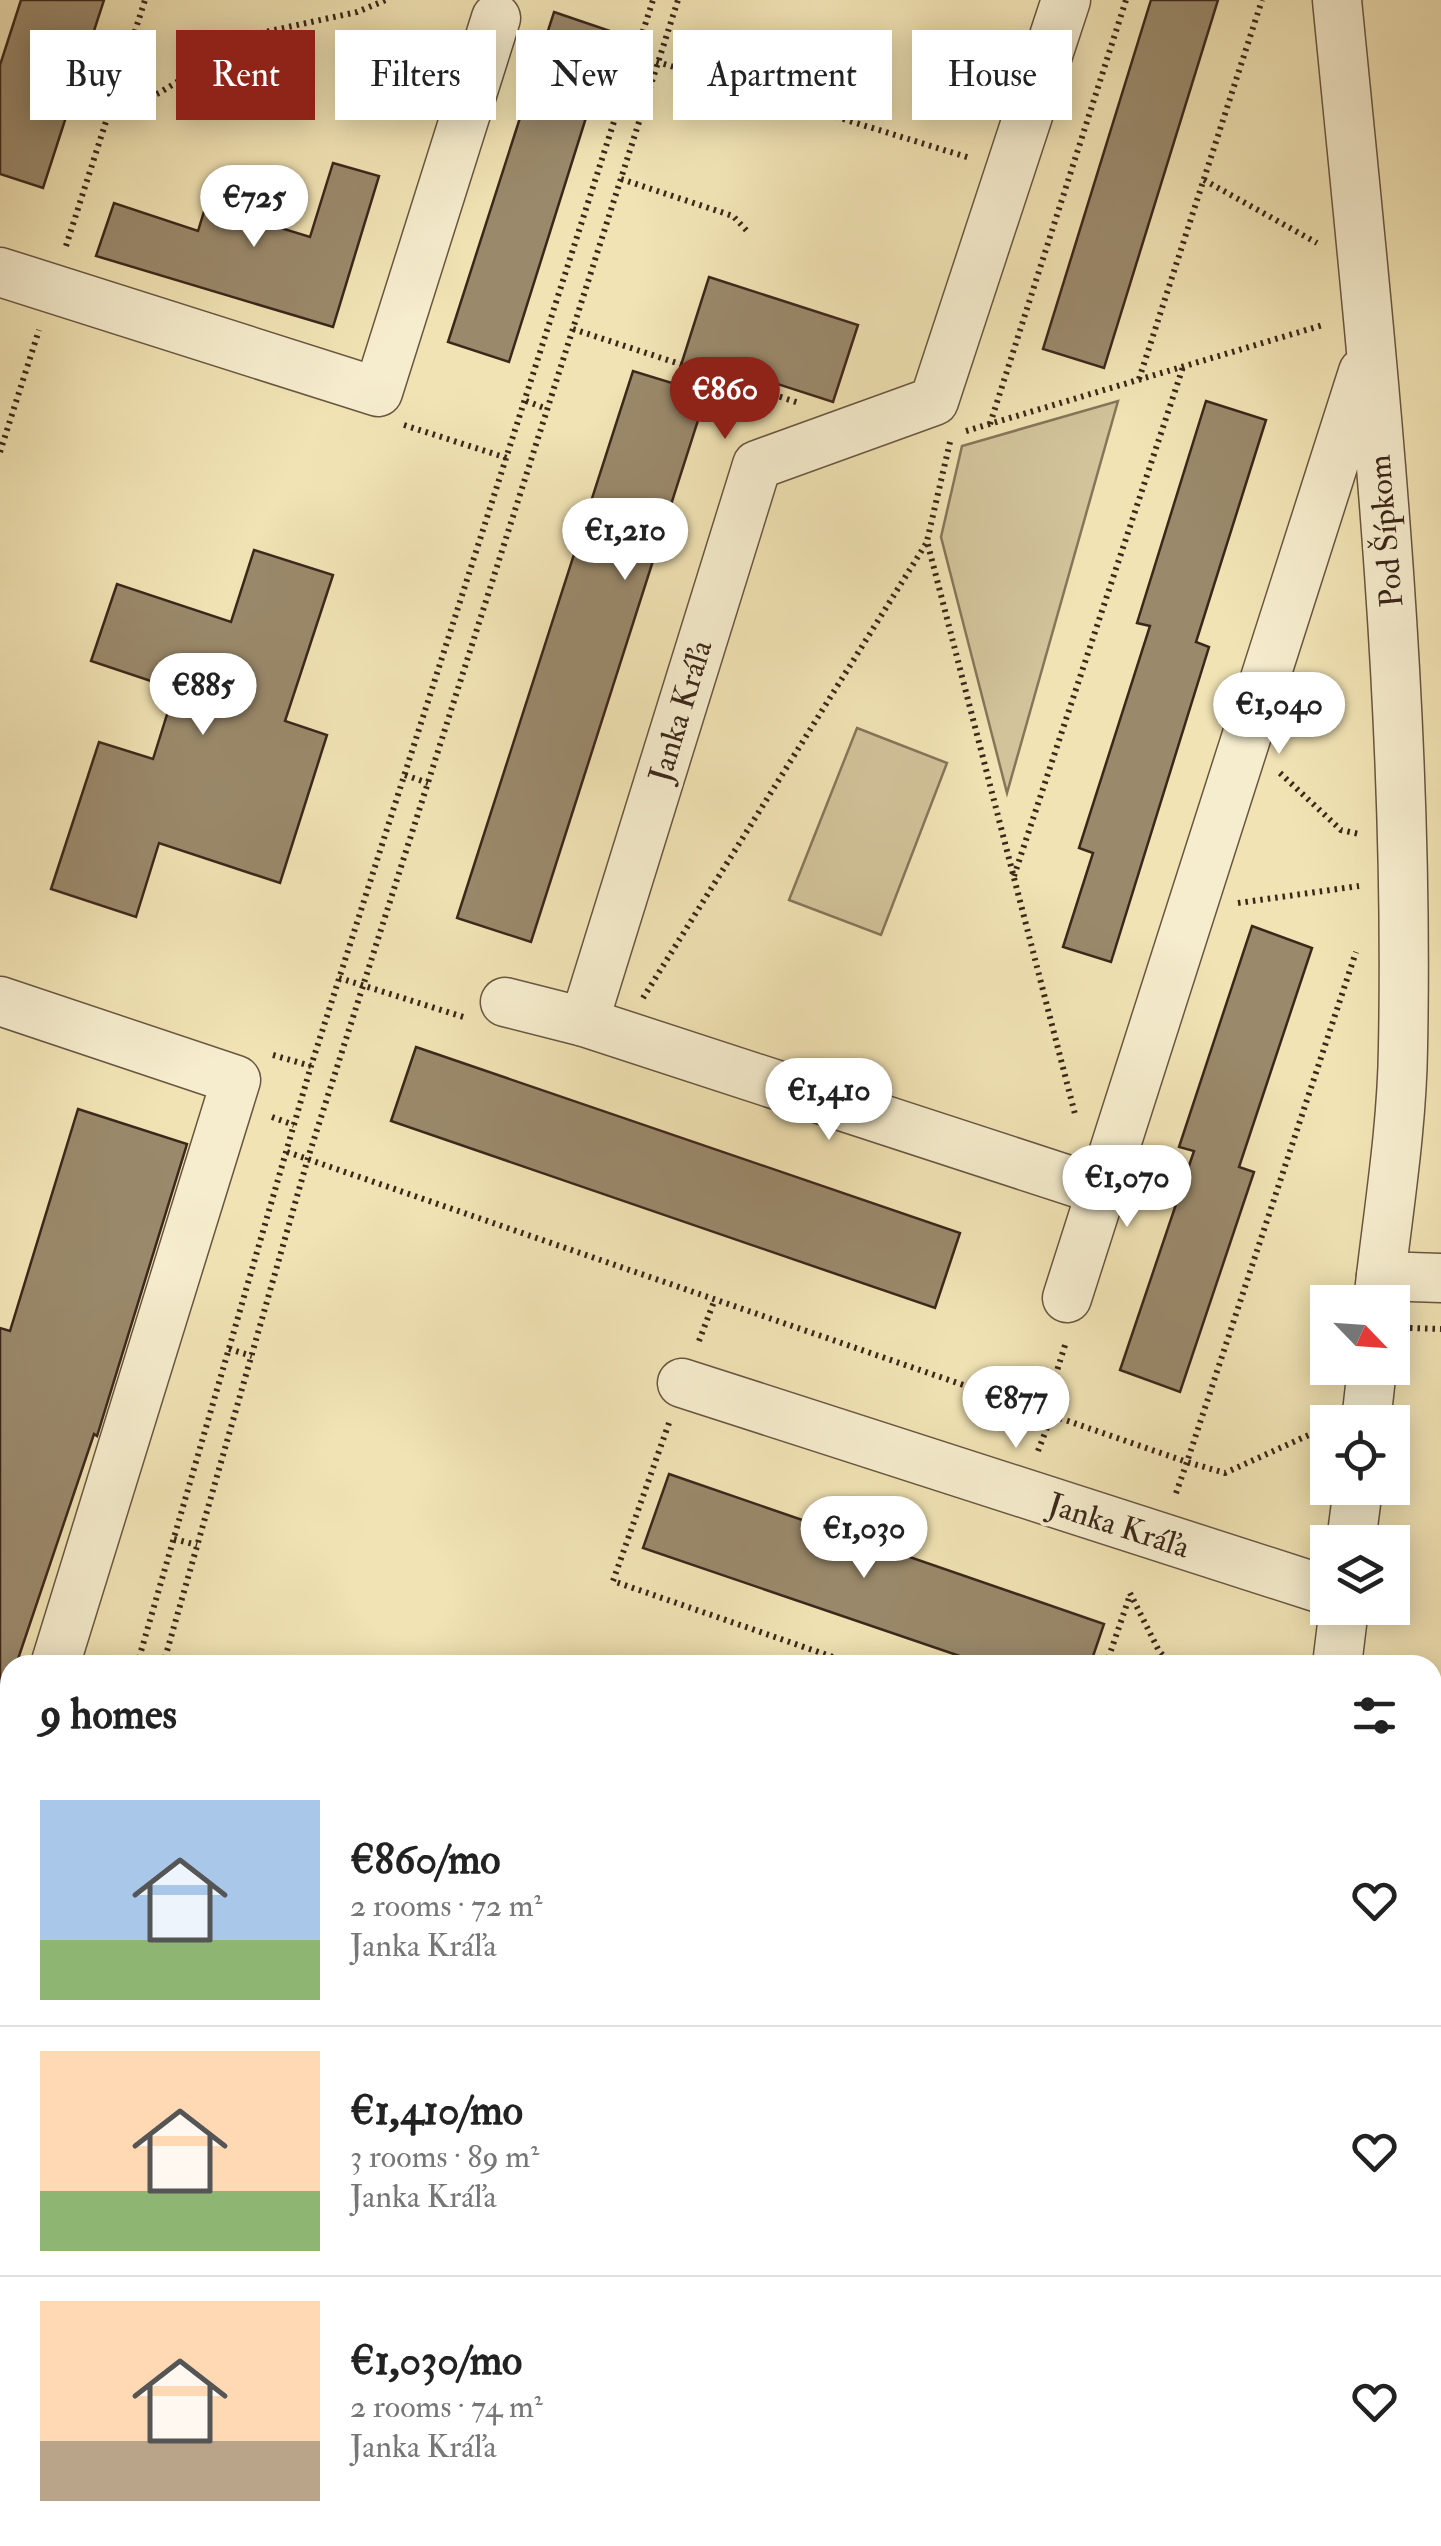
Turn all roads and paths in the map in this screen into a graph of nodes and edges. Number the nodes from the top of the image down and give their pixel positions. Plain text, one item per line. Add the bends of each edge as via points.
1 (145, 0) edge
2 (386, 0) edge
3 (652, 0) edge
4 (678, 0) edge
5 (1066, 0) edge
6 (1126, 0) edge
7 (1262, 0) edge
8 (1337, 0) edge
9 (496, 18) dead end
10 (136, 30) edge
11 (643, 30) edge
12 (653, 60) edge
13 (658, 62) junction
14 (156, 94) edge
15 (107, 120) edge
16 (615, 120) edge
17 (1009, 170) junction
18 (621, 179) junction
19 (1204, 180) junction
20 (747, 231) dead end
21 (1323, 246) dead end
22 (0, 272) edge
23 (52, 289) junction
24 (1326, 325) dead end
25 (573, 329) junction
26 (1370, 350) junction
27 (1182, 367) junction
28 (1139, 380) junction
29 (526, 401) junction
30 (547, 408) junction
31 (388, 420) dead end
32 (990, 424) junction
33 (866, 425) junction
34 (0, 452) edge
35 (507, 458) junction
36 (928, 540) junction
37 (405, 775) junction
38 (1287, 776) dead end
39 (428, 782) junction
40 (1360, 834) dead end
41 (1014, 877) junction
42 (1403, 881) edge
43 (1236, 904) dead end
44 (1361, 937) dead end
45 (340, 978) junction
46 (364, 986) junction
47 (0, 1002) edge
48 (493, 1012) joint
49 (602, 1028) junction
50 (257, 1050) dead end
51 (311, 1066) junction
52 (287, 1152) junction
53 (308, 1158) junction
54 (1090, 1187) junction
55 (1441, 1278) edge
56 (1387, 1285) edge
57 (1410, 1292) edge
58 (715, 1298) junction
59 (1067, 1298) joint
60 (1410, 1313) edge
61 (1441, 1328) edge
62 (230, 1348) junction
63 (252, 1356) junction
64 (682, 1383) junction
65 (1044, 1412) junction
66 (1310, 1434) edge
67 (1187, 1462) junction
68 (1174, 1498) dead end
69 (174, 1538) junction
70 (197, 1545) junction
71 (1310, 1585) edge
72 (1342, 1625) edge
73 (57, 1655) edge
74 (140, 1655) edge
75 (165, 1655) edge
76 (827, 1655) edge
77 (1109, 1655) edge
78 (1161, 1655) edge
79 (1338, 1655) edge

1 - 10 path
2 - 14 path via 256,34
3 - 11 path
4 - 13 path
5 - 17 street, Janka Kráľa
6 - 32 path
7 - 19 path
8 - 26 street, Pod Šípkom
9 - 23 street via 378,392
12 - 13 path
13 - 17 path
13 - 18 path
15 - 23 path
16 - 29 path
17 - 33 street, Janka Kráľa via 934,400
18 - 20 path via 733,216
18 - 25 path
19 - 21 path
19 - 28 path
22 - 23 street
23 - 34 path
24 - 27 path
25 - 30 path
25 - 33 path
26 - 42 street, Pod Šípkom via 1393,634
26 - 54 street
27 - 28 path
27 - 41 path
28 - 32 path
29 - 30 path
29 - 35 path
30 - 39 path
31 - 35 path
32 - 36 path via 952,435
33 - 49 street, Janka Kráľa via 757,464
35 - 37 path
36 - 41 path
36 - 49 path
37 - 39 path
37 - 45 path
38 - 40 path via 1341,830
39 - 46 path
41 - 54 path
42 - 43 path
42 - 56 street, Pod Šípkom via 1403,1052
44 - 67 path
45 - 46 path
45 - 51 path
46 - 48 path
46 - 53 path
47 - 73 street via 236,1080
48 - 49 street
49 - 54 street
50 - 51 path
51 - 52 path
52 - 53 path
52 - 62 path
53 - 58 path
53 - 63 path
54 - 59 street
55 - 57 street
58 - 64 path
58 - 65 path
59 - 65 path via 1075,1313
60 - 61 path
62 - 63 path
62 - 69 path
63 - 70 path
64 - 71 street, Janka Kráľa
64 - 76 path via 613,1581
65 - 67 path
66 - 67 path via 1225,1473
67 - 68 path
69 - 70 path
69 - 74 path
70 - 75 path
72 - 79 street
77 - 78 path via 1130,1593

